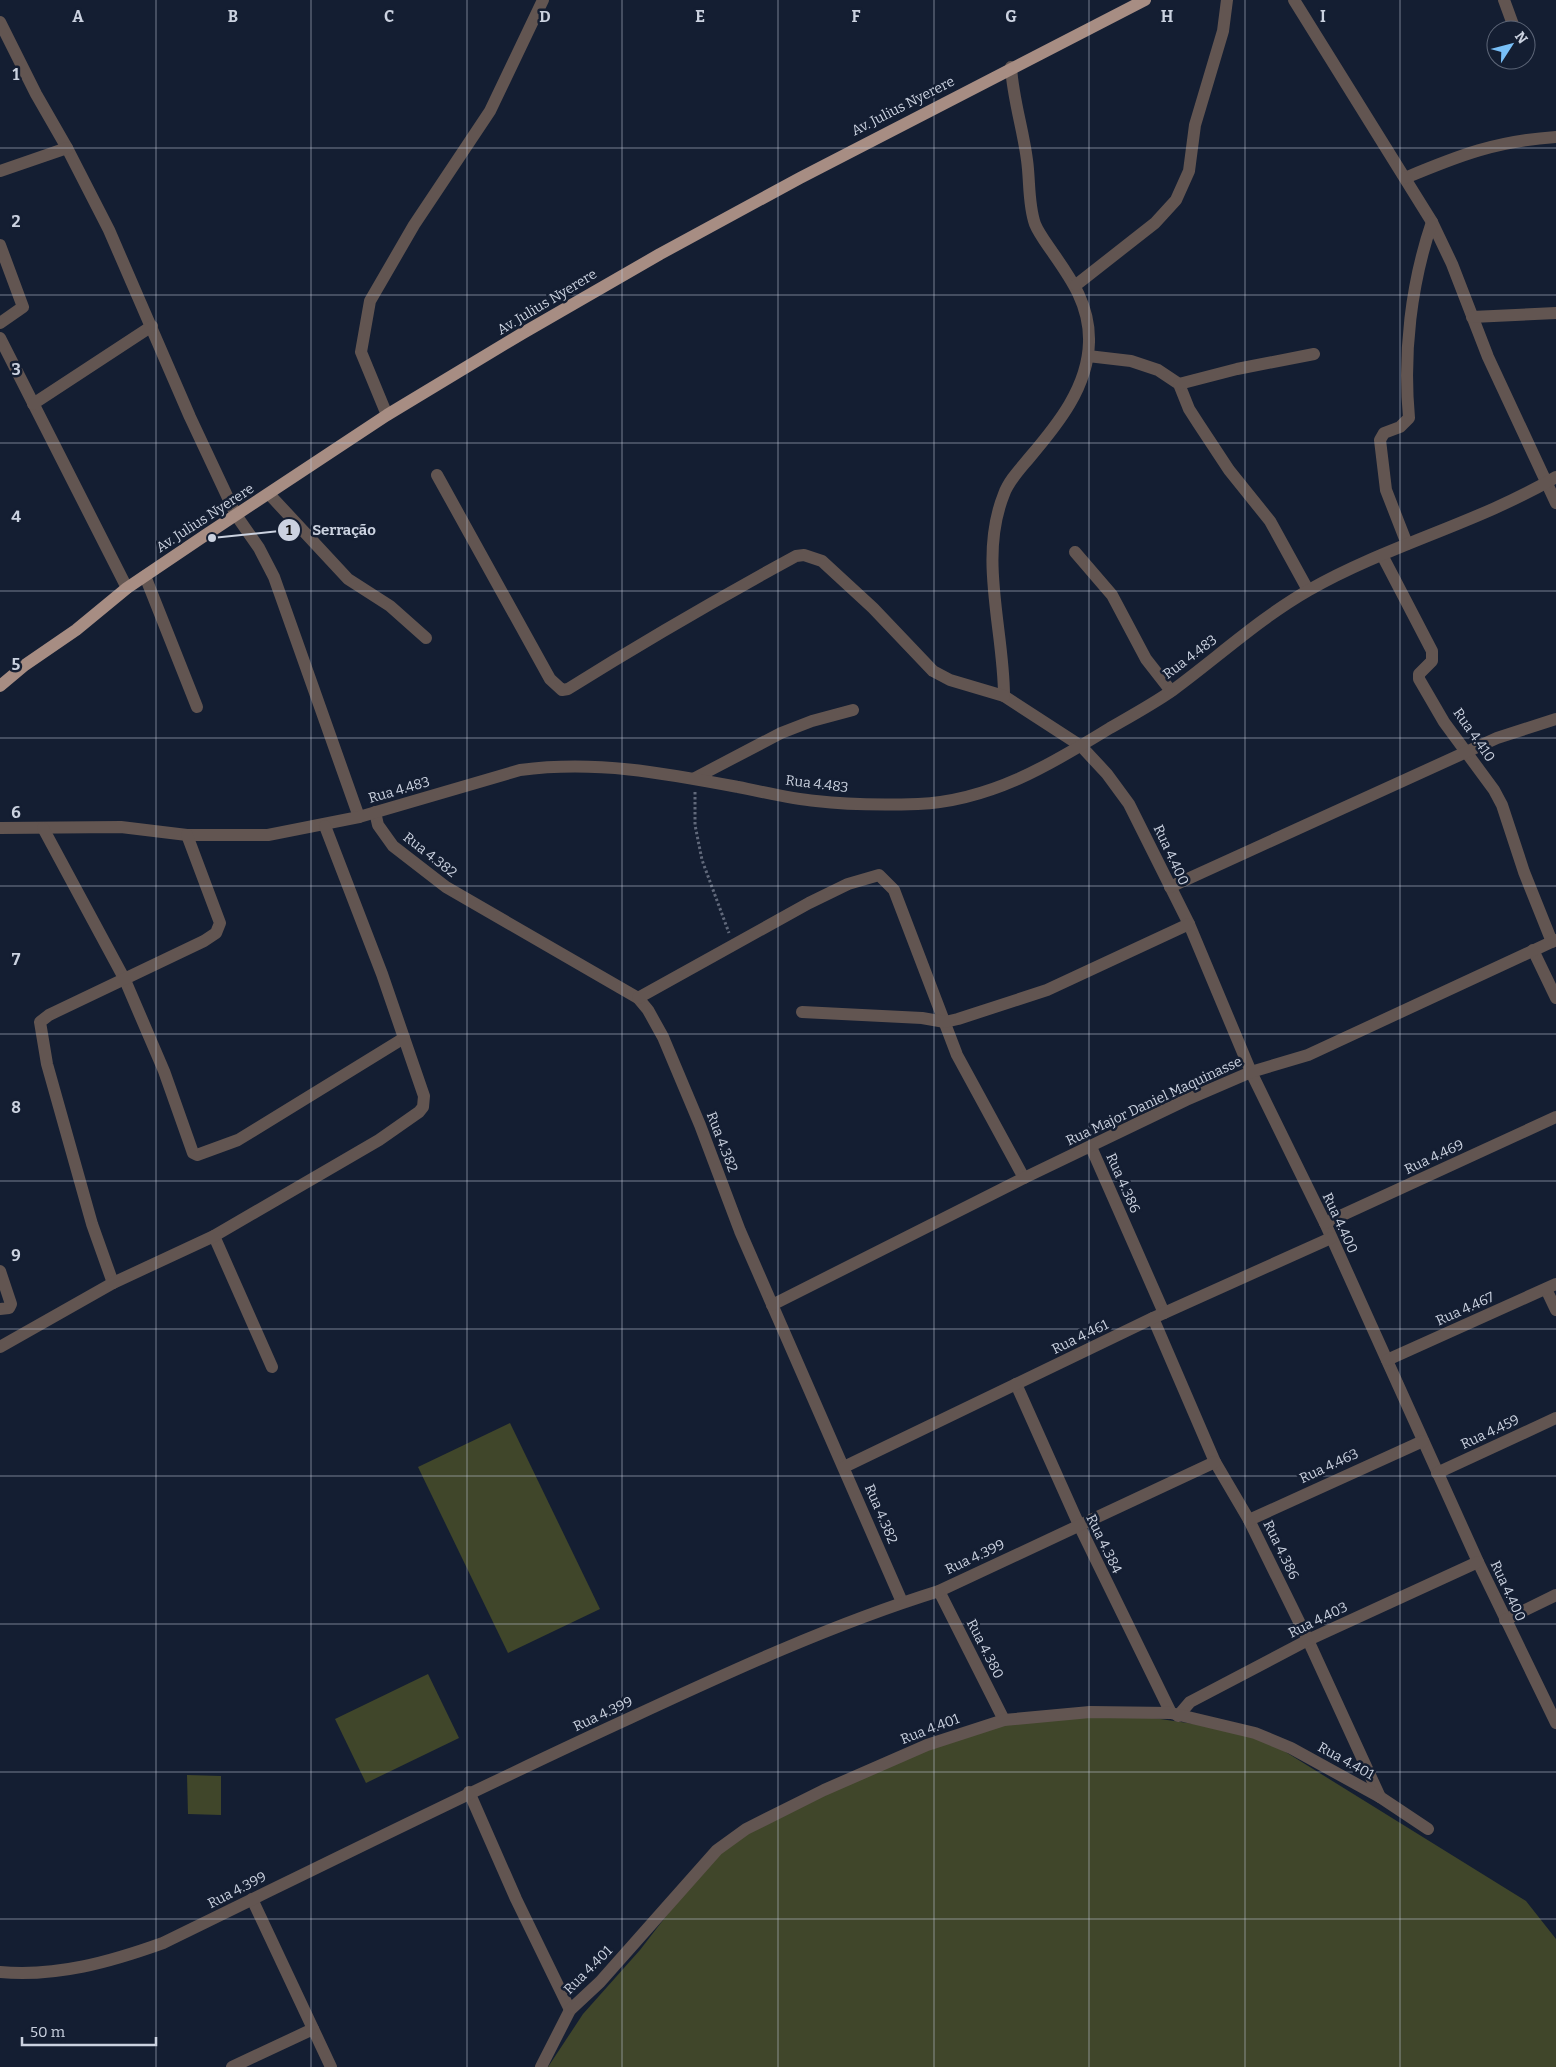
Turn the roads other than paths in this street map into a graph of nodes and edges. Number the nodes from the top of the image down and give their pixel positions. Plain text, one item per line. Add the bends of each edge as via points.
1 (543, 0) edge
2 (1145, 0) edge
3 (1227, 0) edge
4 (1294, 0) edge
5 (1504, 0) edge
6 (1511, 20) edge
7 (0, 22) edge
8 (1011, 67) junction
9 (1556, 137) edge
10 (67, 148) junction
11 (0, 171) edge
12 (1404, 178) junction
13 (1432, 222) junction
14 (0, 245) edge
15 (1076, 285) junction
16 (1556, 312) edge
17 (1472, 317) junction
18 (0, 323) edge
19 (152, 326) junction
20 (0, 338) edge
21 (1314, 354) dead end
22 (1088, 356) junction
23 (1179, 384) junction
24 (33, 404) junction
25 (388, 415) junction
26 (438, 475) dead end
27 (1551, 480) edge
28 (269, 494) junction
29 (1556, 503) edge
30 (236, 515) junction
31 (1407, 544) junction
32 (1075, 552) dead end
33 (1382, 555) junction
34 (145, 576) junction
35 (127, 588) junction
36 (1308, 590) junction
37 (426, 638) dead end
38 (0, 686) edge
39 (1171, 691) junction
40 (1004, 696) junction
41 (197, 707) dead end
42 (853, 710) dead end
43 (1556, 719) edge
44 (1081, 746) junction
45 (1466, 753) junction
46 (695, 778) junction
47 (375, 812) junction
48 (359, 817) junction
49 (325, 826) junction
50 (0, 828) edge
51 (43, 828) junction
52 (187, 835) junction
53 (1170, 887) junction
54 (1189, 924) junction
55 (1554, 941) edge
56 (1533, 950) junction
57 (125, 980) junction
58 (638, 998) junction
59 (1556, 998) edge
60 (802, 1012) dead end
61 (944, 1022) junction
62 (404, 1038) junction
63 (1251, 1072) junction
64 (1556, 1117) edge
65 (1090, 1147) junction
66 (1024, 1178) junction
67 (1325, 1224) junction
68 (214, 1236) junction
69 (1331, 1238) junction
70 (0, 1271) edge
71 (112, 1283) junction
72 (1551, 1287) edge
73 (772, 1305) junction
74 (0, 1309) edge
75 (1556, 1310) edge
76 (1159, 1315) junction
77 (0, 1347) edge
78 (1387, 1360) junction
79 (272, 1367) dead end
80 (1016, 1384) junction
81 (1556, 1418) edge
82 (1423, 1441) junction
83 (1216, 1462) junction
84 (844, 1467) junction
85 (1437, 1473) junction
86 (1249, 1520) junction
87 (1078, 1525) junction
88 (1478, 1562) junction
89 (939, 1590) junction
90 (1556, 1595) edge
91 (902, 1602) junction
92 (1505, 1620) junction
93 (1308, 1640) junction
94 (1174, 1714) junction
95 (1004, 1720) junction
96 (1556, 1723) edge
97 (469, 1792) junction
98 (1380, 1798) junction
99 (1428, 1829) dead end
100 (252, 1899) junction
101 (0, 1972) edge
102 (570, 2010) junction
103 (313, 2029) junction
104 (232, 2067) edge
105 (331, 2067) edge
106 (541, 2067) edge

1 - 25 street via 490,111 414,225 370,301 361,352
2 - 8 main road, Av. Julius Nyerere
3 - 15 street via 1223,30 1195,125 1189,171 1176,200 1155,223
4 - 12 street
5 - 6 street
7 - 10 street
8 - 15 street via 1033,216 1043,238
8 - 25 main road, Av. Julius Nyerere via 660,254
9 - 12 street via 1496,144
10 - 11 street
10 - 19 street via 109,230
12 - 13 street
13 - 17 street
13 - 31 street via 1413,297 1406,373 1409,418 1400,427 1384,433 1380,440 1386,490
14 - 18 street via 23,308
15 - 22 street via 1087,315
16 - 17 street
17 - 27 street via 1488,357
19 - 24 street
19 - 30 street
20 - 24 street
21 - 23 street
22 - 23 street via 1131,362 1158,370
22 - 40 street via 1080,384 1067,409 1004,493 992,556 1004,665
23 - 36 street via 1193,416 1229,470 1270,521
24 - 35 street
25 - 28 main road, Av. Julius Nyerere
26 - 40 street, Rua 4.400 via 550,679 562,690 731,592 796,556 804,555 822,562 850,586 934,671 950,680
27 - 29 street
27 - 31 street, Rua 4.483
28 - 30 main road, Av. Julius Nyerere
28 - 37 street via 348,579 390,606
30 - 34 main road, Av. Julius Nyerere
30 - 48 street via 274,577
31 - 33 street, Rua 4.483
32 - 39 street via 1112,595 1146,659
33 - 36 street, Rua 4.483
33 - 45 street, Rua 4.410 via 1432,651 1432,661 1419,678
34 - 35 main road, Av. Julius Nyerere
34 - 41 street
35 - 38 main road, Av. Julius Nyerere
36 - 39 street, Rua 4.483 via 1263,620
39 - 44 street, Rua 4.483
40 - 44 street, Rua 4.400
42 - 46 street via 782,733
43 - 45 street via 1497,738
44 - 46 street, Rua 4.483 via 999,788 919,804 815,801
44 - 53 street, Rua 4.400 via 1129,804
45 - 53 street
45 - 55 street, Rua 4.410 via 1502,805 1524,872
46 - 47 street, Rua 4.483 via 592,765 553,766 520,770
47 - 48 street, Rua 4.483
47 - 58 street, Rua 4.382 via 378,825 393,846 446,888
48 - 49 street, Rua 4.483
49 - 52 street, Rua 4.483 via 268,835
49 - 62 street
50 - 51 street, Rua 4.483
51 - 52 street, Rua 4.483 via 121,827
51 - 57 street
52 - 57 street via 217,914 219,929 204,941
53 - 54 street, Rua 4.400
54 - 61 street via 1047,990 973,1016
54 - 63 street, Rua 4.400
55 - 56 street, Rua Major Daniel Maquinasse
56 - 59 street
56 - 63 street, Rua Major Daniel Maquinasse via 1308,1055
57 - 62 street via 174,1097 193,1152 197,1155 238,1140
57 - 71 street via 48,1015 40,1022 47,1064
58 - 61 street via 848,884 879,875 894,890
58 - 73 street, Rua 4.382 via 662,1037
60 - 61 street
61 - 66 street via 957,1055
62 - 68 street via 424,1096 419,1112 379,1140
63 - 65 street, Rua Major Daniel Maquinasse
63 - 67 street, Rua 4.400
64 - 67 street, Rua 4.469
65 - 66 street, Rua Major Daniel Maquinasse
65 - 76 street, Rua 4.386
66 - 73 street, Rua Major Daniel Maquinasse
67 - 69 street, Rua 4.400
68 - 71 street
68 - 79 street
69 - 76 street, Rua 4.461
69 - 78 street, Rua 4.400
70 - 74 street via 12,1304 9,1308
71 - 77 street
72 - 75 street
72 - 78 street, Rua 4.467
73 - 84 street, Rua 4.382
76 - 80 street, Rua 4.461
76 - 83 street, Rua 4.386
78 - 82 street, Rua 4.400
80 - 84 street, Rua 4.461
80 - 87 street, Rua 4.384
81 - 85 street, Rua 4.459
82 - 85 street, Rua 4.400
82 - 86 street, Rua 4.463
83 - 86 street, Rua 4.386
83 - 87 street, Rua 4.399
84 - 91 street, Rua 4.382
85 - 88 street, Rua 4.400
86 - 93 street, Rua 4.386
87 - 89 street, Rua 4.399
87 - 94 street, Rua 4.384
88 - 92 street, Rua 4.400
88 - 93 street, Rua 4.403
89 - 91 street, Rua 4.399
89 - 95 street, Rua 4.380
90 - 92 street
91 - 97 street, Rua 4.399 via 743,1666
92 - 96 street, Rua 4.400
93 - 94 street, Rua 4.403 via 1190,1702
93 - 98 street, Rua 4.386
94 - 95 street, Rua 4.401 via 1090,1712
94 - 98 street, Rua 4.401 via 1255,1732 1275,1740
95 - 102 street, Rua 4.401 via 927,1745 824,1790 746,1829 717,1850 606,1976
97 - 100 street, Rua 4.399
97 - 102 street via 516,1900
98 - 99 street, Rua 4.401
100 - 101 street, Rua 4.399 via 163,1943 119,1959 79,1969 20,1974
100 - 103 street
102 - 106 street, Rua 4.401
103 - 104 street
103 - 105 street

